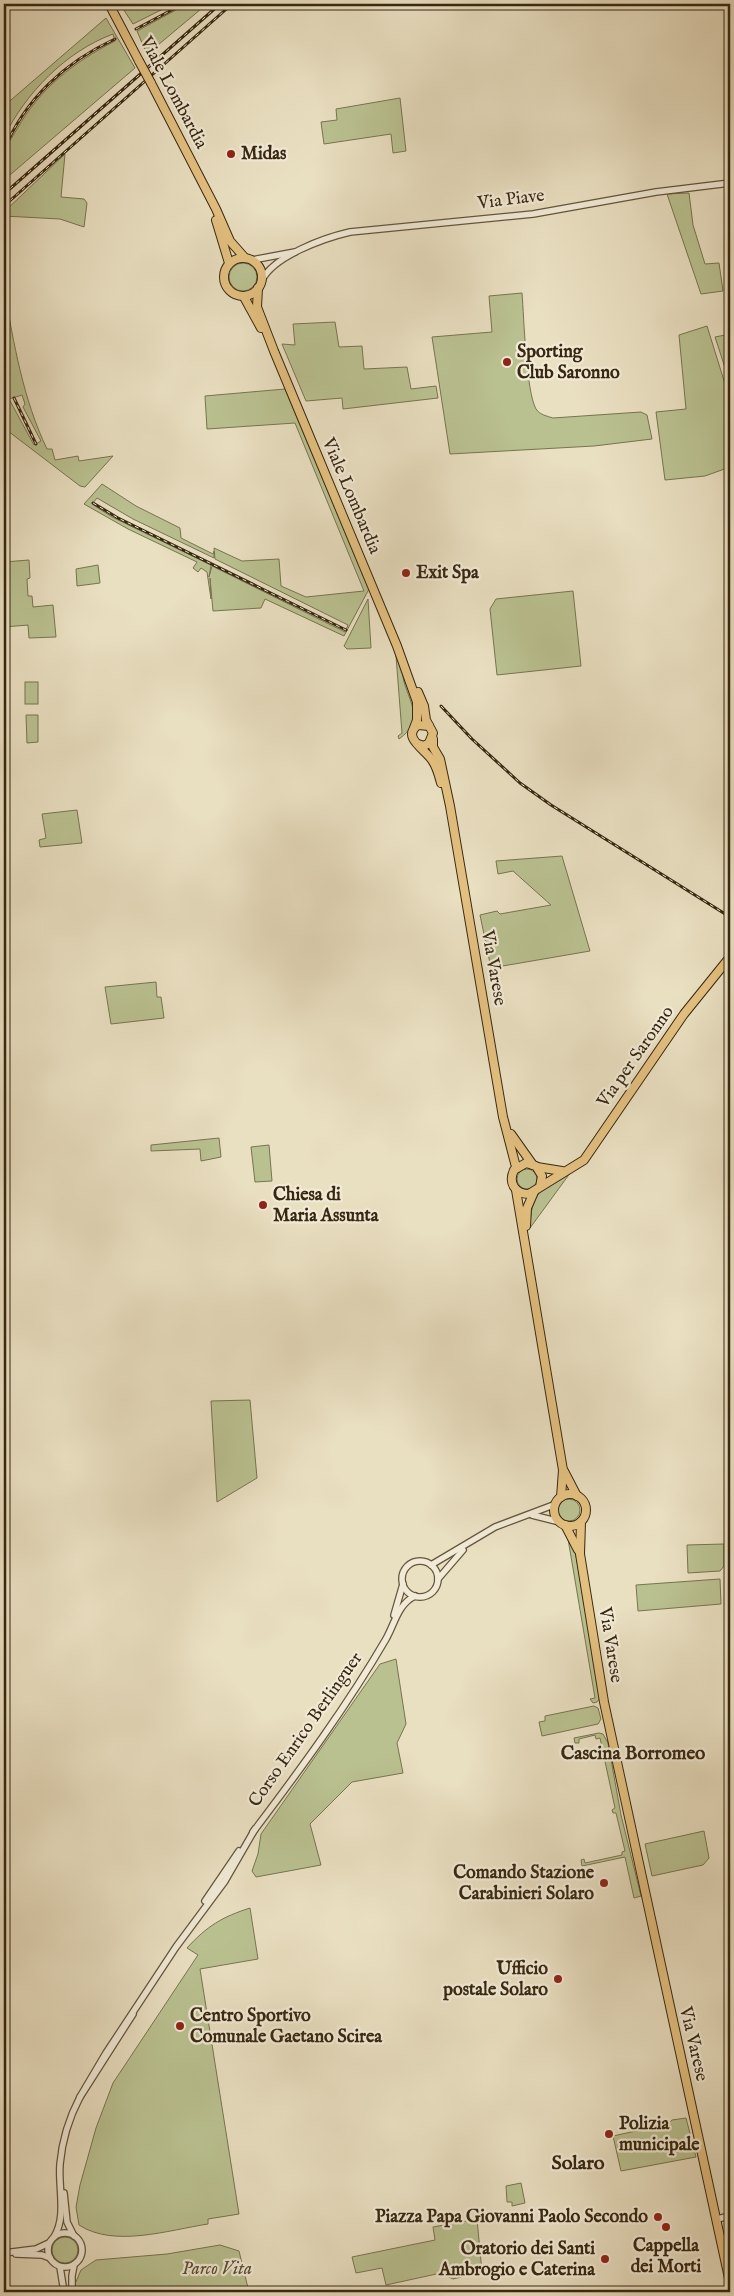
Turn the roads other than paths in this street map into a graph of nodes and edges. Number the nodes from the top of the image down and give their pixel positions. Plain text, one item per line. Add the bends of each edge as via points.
1 (108, 4) edge
2 (730, 183) edge
3 (209, 196) junction
4 (297, 252) junction
5 (249, 259) junction
6 (229, 263) junction
7 (262, 280) junction
8 (258, 288) junction
9 (244, 297) junction
10 (274, 351) junction
11 (399, 652) junction
12 (429, 726) junction
13 (414, 728) junction
14 (433, 739) junction
15 (416, 743) junction
16 (453, 824) junction
17 (730, 956) edge
18 (504, 1118) junction
19 (535, 1166) junction
20 (516, 1167) junction
21 (564, 1171) junction
22 (516, 1190) junction
23 (536, 1190) junction
24 (525, 1243) junction
25 (563, 1470) junction
26 (577, 1496) junction
27 (561, 1497) junction
28 (556, 1504) junction
29 (530, 1515) junction
30 (580, 1522) junction
31 (563, 1523) junction
32 (469, 1542) junction
33 (580, 1554) junction
34 (432, 1565) junction
35 (438, 1579) junction
36 (403, 1584) junction
37 (415, 1596) junction
38 (381, 1647) junction
39 (63, 2143) junction
40 (730, 2216) edge
41 (717, 2219) junction
42 (74, 2236) junction
43 (54, 2237) junction
44 (49, 2244) junction
45 (4, 2254) edge
46 (50, 2258) junction
47 (74, 2265) junction
48 (60, 2267) junction
49 (730, 2283) edge
50 (64, 2292) edge
51 (72, 2292) edge

1 - 3 main road, Viale Lombardia, bridge
2 - 4 street, Via Piave via 656,192 533,214 350,232
3 - 5 main road, Viale Lombardia via 232,245
3 - 6 main road, Viale Lombardia
4 - 5 street, Via Piave
4 - 7 street, Via Piave via 271,266
5 - 6 main road via 236,258
5 - 7 main road via 260,269
6 - 9 main road via 224,272 224,283 232,293
7 - 8 main road
8 - 9 main road
8 - 10 main road, Viale Lombardia via 258,307
9 - 10 main road, Viale Lombardia
10 - 11 main road, Viale Lombardia
11 - 12 main road, Viale Lombardia via 422,700
11 - 13 main road, Viale Lombardia via 418,710
12 - 13 main road via 421,724
12 - 14 main road via 433,730
13 - 15 main road via 412,736
14 - 15 main road via 427,745
14 - 16 main road, Via Varese
15 - 16 main road, Via Varese via 436,766
16 - 18 main road, Via Varese
17 - 21 main road, Via per Saronno via 684,1014 584,1160
18 - 19 main road, Via Varese via 517,1144
18 - 20 main road, Via Varese
19 - 20 main road via 526,1163
19 - 21 main road
19 - 23 main road via 542,1176
20 - 22 main road via 511,1178
21 - 23 main road, Via per Saronno
22 - 23 main road via 525,1194
22 - 24 main road
23 - 24 main road via 527,1208
24 - 25 main road
25 - 26 main road
25 - 27 main road
26 - 27 main road via 568,1494
26 - 30 main road via 583,1500 586,1509
27 - 28 main road
28 - 29 street
28 - 31 main road via 555,1513
29 - 31 street
29 - 32 street via 495,1527
30 - 31 main road via 573,1525
30 - 33 main road, Via Varese
31 - 33 main road, Via Varese
32 - 34 street
32 - 35 street
33 - 41 main road, Via Varese via 604,1702
34 - 35 street
34 - 36 street via 423,1561 412,1563 403,1574
35 - 37 street via 429,1594
36 - 37 street
36 - 38 street, Corso Enrico Berlinguer
37 - 38 street, Corso Enrico Berlinguer via 402,1605
38 - 39 street, Corso Enrico Berlinguer via 335,1718 206,1899 96,2068 69,2120
39 - 42 street, Corso Enrico Berlinguer via 65,2215
39 - 43 street, Corso Enrico Berlinguer via 61,2218
40 - 41 street
41 - 49 main road, Via Varese
42 - 43 street
42 - 47 street via 82,2253
43 - 44 street
44 - 45 street
44 - 46 street
45 - 46 street via 33,2254
46 - 48 street
47 - 48 street
47 - 51 street
48 - 50 street

